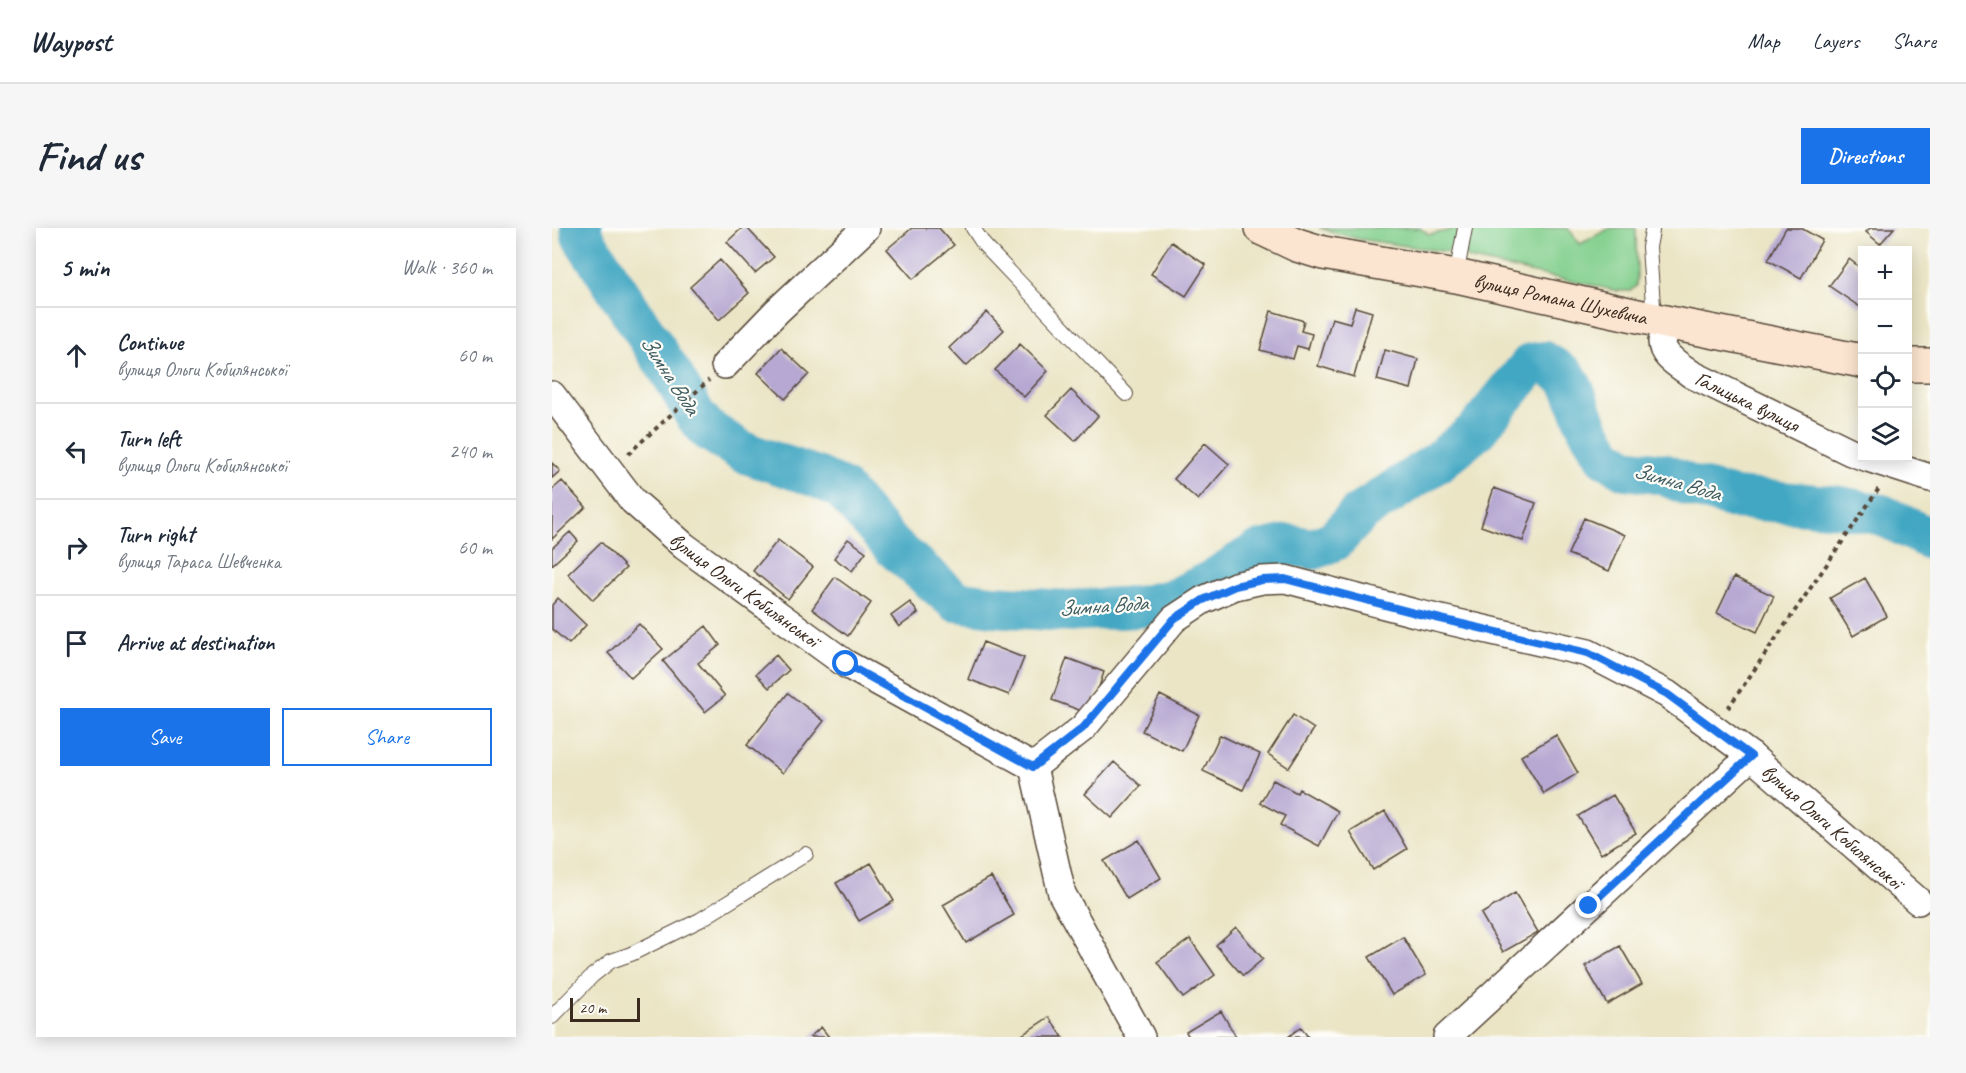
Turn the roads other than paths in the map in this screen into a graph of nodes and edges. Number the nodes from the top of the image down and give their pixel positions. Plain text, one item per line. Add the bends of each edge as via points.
1 (866, 228) edge
2 (973, 228) edge
3 (1261, 228) edge
4 (1464, 228) edge
5 (1652, 231) dead end
6 (1456, 276) junction
7 (1662, 322) junction
8 (1858, 360) edge
9 (725, 365) road end
10 (1912, 365) edge
11 (1930, 365) edge
12 (1126, 394) dead end
13 (552, 395) edge
14 (1858, 454) edge
15 (1880, 462) edge
16 (1930, 478) edge
17 (1751, 756) junction
18 (1033, 767) junction
19 (806, 854) dead end
20 (1918, 901) dead end
21 (552, 1017) edge
22 (1141, 1037) edge
23 (1448, 1037) edge

1 - 9 street
2 - 12 lane via 984,245
3 - 6 main road, вулиця Романа Шухевича via 1323,253
4 - 6 lane
5 - 7 lane via 1649,247
6 - 7 main road, вулиця Романа Шухевича
7 - 8 main road, вулиця Романа Шухевича
7 - 14 street, Галицька вулиця via 1665,350 1691,374
10 - 11 main road
13 - 18 street, вулиця Ольги Кобилянської via 633,501 684,546 846,664
15 - 16 street
17 - 18 street, вулиця Ольги Кобилянської via 1667,694 1588,653 1285,579 1235,586 1174,619 1083,728
17 - 20 street, вулиця Ольги Кобилянської
17 - 23 street
18 - 22 street via 1062,894
19 - 21 lane via 700,920 610,961

